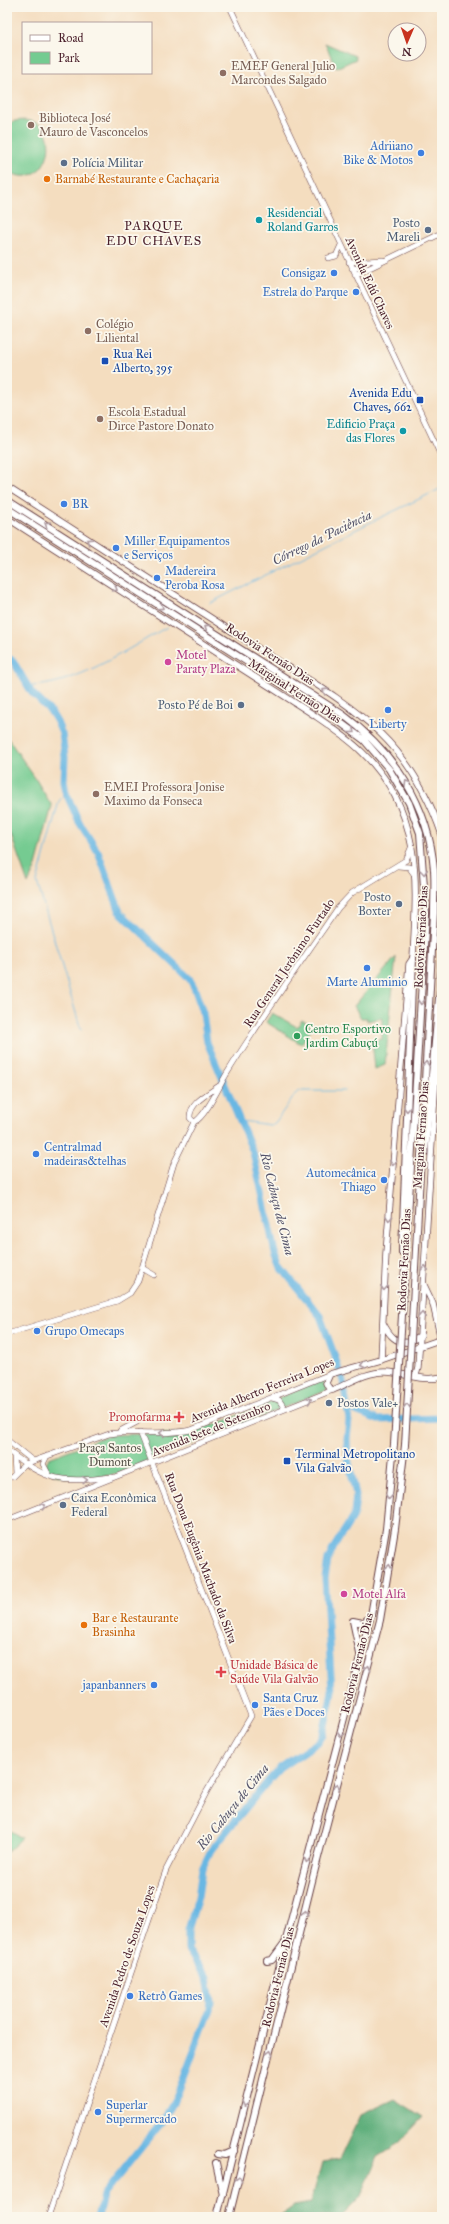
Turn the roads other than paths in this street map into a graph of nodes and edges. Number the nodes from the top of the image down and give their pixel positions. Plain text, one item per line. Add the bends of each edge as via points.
1 (230, 7) edge
2 (442, 234) edge
3 (341, 245) junction
4 (328, 258) dead end
5 (386, 260) junction
6 (349, 262) junction
7 (352, 268) junction
8 (370, 268) junction
9 (355, 275) junction
10 (442, 458) edge
11 (7, 487) edge
12 (7, 500) edge
13 (7, 508) edge
14 (7, 518) edge
15 (442, 835) edge
16 (413, 845) junction
17 (397, 866) junction
18 (416, 879) junction
19 (442, 942) edge
20 (413, 958) junction
21 (439, 998) junction
22 (220, 1085) junction
23 (204, 1096) junction
24 (206, 1110) junction
25 (194, 1122) junction
26 (419, 1187) junction
27 (405, 1265) junction
28 (142, 1268) junction
29 (154, 1274) dead end
30 (424, 1283) junction
31 (382, 1323) junction
32 (7, 1334) edge
33 (421, 1335) junction
34 (442, 1340) edge
35 (420, 1347) junction
36 (381, 1360) junction
37 (331, 1374) junction
38 (414, 1376) junction
39 (442, 1377) edge
40 (335, 1389) junction
41 (271, 1398) junction
42 (285, 1409) junction
43 (137, 1422) dead end
44 (140, 1432) junction
45 (110, 1434) junction
46 (7, 1440) edge
47 (7, 1450) edge
48 (14, 1456) junction
49 (48, 1456) junction
50 (33, 1461) junction
51 (153, 1463) junction
52 (25, 1464) junction
53 (119, 1476) junction
54 (51, 1478) junction
55 (7, 1520) edge
56 (371, 1616) junction
57 (361, 1657) junction
58 (250, 1713) joint
59 (286, 1940) junction
60 (267, 1961) dead end
61 (234, 2151) junction
62 (218, 2154) dead end
63 (216, 2163) dead end
64 (223, 2195) junction
65 (48, 2217) edge
66 (217, 2217) edge
67 (229, 2217) edge

1 - 3 main road, Avenida Edú Chaves
2 - 5 main road
3 - 4 main road via 336,256
3 - 6 main road, Avenida Edú Chaves
5 - 6 main road
5 - 8 main road
6 - 7 main road, Avenida Edú Chaves
7 - 8 main road
7 - 9 main road, Avenida Edú Chaves
8 - 9 main road
9 - 10 main road, Avenida Edú Chaves
15 -> 11 main road, Marginal Fernão Dias via 408,765 364,718
26 -> 12 highway, Rodovia Fernão Dias via 434,871 424,818 405,779 380,746 342,714
13 -> 27 highway, Rodovia Fernão Dias via 333,717 376,752 400,785 420,833 426,913
14 -> 16 main road, Marginal Fernão Dias via 338,732 361,751 386,780 401,808
16 - 17 main road, Rua General Jerônimo Furtado via 406,860
16 - 18 main road, Marginal Fernão Dias
17 - 18 main road via 411,868
17 - 22 main road, Rua General Jerônimo Furtado via 352,893 338,908
18 - 20 main road, Marginal Fernão Dias
19 - 21 main road, Marginal Fernão Dias
20 -> 27 highway via 402,1245
20 -> 31 main road, Marginal Fernão Dias via 409,964
21 - 26 highway via 429,1115
30 -> 21 main road, Marginal Fernão Dias via 440,1023
22 - 23 main road
22 - 24 main road, Rua General Jerônimo Furtado
23 - 24 main road
23 - 25 main road via 190,1113 190,1118
24 - 25 main road, Rua General Jerônimo Furtado
25 - 28 main road via 174,1164
67 -> 26 highway, Rodovia Fernão Dias, bridge via 380,1620 405,1445
27 -> 56 highway, Rodovia Fernão Dias, bridge via 387,1521
28 - 29 main road
28 - 32 main road via 133,1288 124,1298
33 -> 30 main road, Marginal Fernão Dias
30 - 34 main road via 433,1304
31 - 33 main road via 388,1333 399,1341 410,1342
31 - 36 main road, Marginal Fernão Dias
33 - 35 main road, Marginal Fernão Dias
34 - 35 main road, Avenida Alberto Ferreira Lopes
35 - 36 main road, Avenida Alberto Ferreira Lopes
35 - 38 main road, Marginal Fernão Dias via 418,1373
36 -> 37 main road, Avenida Alberto Ferreira Lopes
37 - 40 main road via 326,1383 328,1387
37 - 41 main road, Avenida Alberto Ferreira Lopes
38 - 39 main road via 430,1379
38 - 40 main road via 381,1372
42 -> 40 main road, Avenida Sete de Setembro
41 - 42 main road via 279,1400
41 -> 44 main road, Avenida Alberto Ferreira Lopes via 191,1430 172,1433
42 - 51 main road, Avenida Sete de Setembro
43 - 45 main road
44 - 45 main road, Avenida Alberto Ferreira Lopes
44 - 51 main road, Rua Dona Eugênia Machado da Silva
45 - 49 main road
46 - 50 main road
47 - 48 main road
48 - 52 main road
48 - 52 main road via 13,1475
49 - 50 main road
49 - 54 main road via 43,1467
50 - 52 main road
51 - 53 main road, Avenida Sete de Setembro
51 - 58 main road, Rua Dona Eugênia Machado da Silva
52 - 54 main road
54 -> 53 main road via 82,1481
55 -> 53 main road, Avenida Sete de Setembro
56 - 57 highway, Rodovia Fernão Dias
56 - 57 highway via 363,1623 353,1621
57 -> 59 highway, Rodovia Fernão Dias
58 - 65 main road, Avenida Pedro de Souza Lopes via 248,1723 207,1791 166,1870
59 - 60 highway via 272,1960
59 -> 61 highway, Rodovia Fernão Dias
61 - 62 highway via 225,2155
61 - 64 highway, Rodovia Fernão Dias
63 - 64 highway
64 - 66 highway, Rodovia Fernão Dias

